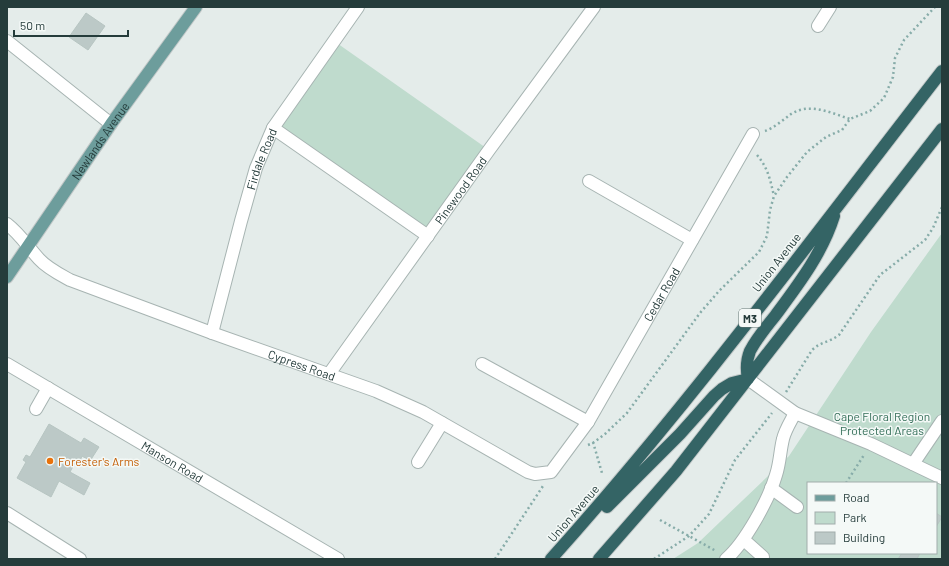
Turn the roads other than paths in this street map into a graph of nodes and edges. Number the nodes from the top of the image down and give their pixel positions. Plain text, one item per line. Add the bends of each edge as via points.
1 (358, 7) edge
2 (830, 7) edge
3 (195, 8) edge
4 (592, 8) edge
5 (818, 26) dead end
6 (7, 41) edge
7 (942, 71) edge
8 (111, 124) junction
9 (273, 128) junction
10 (942, 129) edge
11 (753, 134) road end
12 (589, 181) dead end
13 (836, 208) junction
14 (7, 224) edge
15 (428, 236) junction
16 (692, 240) junction
17 (29, 247) junction
18 (7, 277) edge
19 (212, 334) junction
20 (7, 364) edge
21 (482, 364) dead end
22 (329, 374) junction
23 (748, 379) junction
24 (48, 388) junction
25 (36, 409) dead end
26 (794, 414) junction
27 (942, 421) edge
28 (588, 422) junction
29 (442, 423) junction
30 (418, 462) dead end
31 (913, 464) junction
32 (551, 472) joint
33 (942, 478) edge
34 (771, 488) junction
35 (797, 507) dead end
36 (7, 513) edge
37 (577, 530) junction
38 (744, 540) junction
39 (329, 557) edge
40 (763, 557) dead end
41 (727, 558) edge
42 (80, 559) edge
43 (551, 559) edge
44 (599, 559) edge

1 - 9 street, Firdale Road
2 - 5 street
3 - 8 main road, Newlands Avenue
4 - 15 street, Pinewood Road
6 - 8 street
7 - 13 highway, Union Avenue / M3
8 - 17 main road, Newlands Avenue
9 - 15 street
9 - 19 street, Firdale Road via 256,168
10 - 23 highway
11 - 16 street, Cedar Road
12 - 16 street
13 - 23 highway via 829,231 806,274 750,351 746,365
13 - 37 highway, Union Avenue / M3 via 689,398
14 - 17 street, Cypress Road
15 - 22 street, Pinewood Road
16 - 28 street, Cedar Road
17 - 18 main road, Newlands Avenue
17 - 19 street, Cypress Road via 40,260 70,280
19 - 22 street, Cypress Road
20 - 24 street, Manson Road
21 - 28 street
22 - 29 street, Cypress Road via 376,391
23 - 26 street
23 - 37 highway via 732,383 722,389 604,509
23 - 44 highway via 676,471
24 - 25 street
24 - 39 street, Manson Road
26 - 31 street via 871,444
26 - 34 street via 783,438 780,460
27 - 31 street
28 - 32 street, Cedar Road
29 - 30 street
29 - 32 street, Cypress Road via 528,472
31 - 33 street
34 - 35 street
34 - 38 street
36 - 42 street
37 - 43 highway, Union Avenue / M3
38 - 40 street
38 - 41 street

